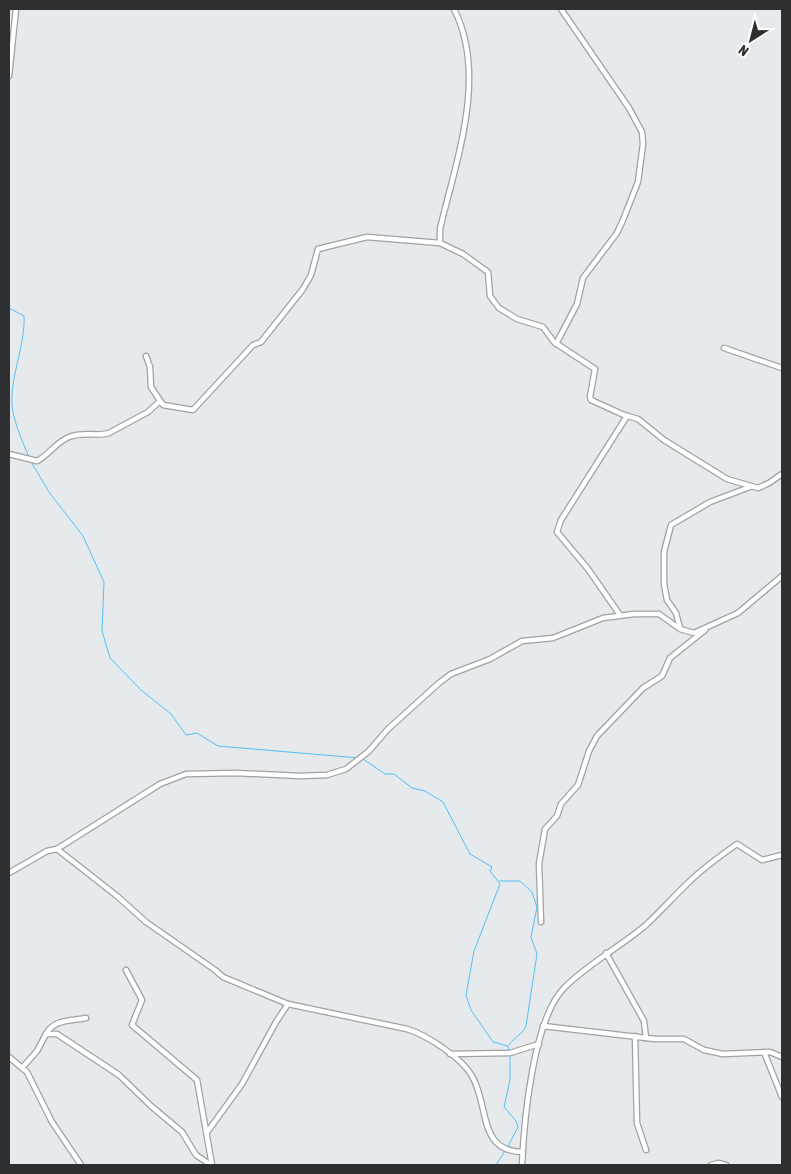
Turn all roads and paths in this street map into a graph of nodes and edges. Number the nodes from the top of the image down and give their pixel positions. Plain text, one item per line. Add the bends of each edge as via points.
1 (16, 9) edge
2 (454, 9) edge
3 (561, 9) edge
4 (9, 76) edge
5 (440, 243) junction
6 (556, 344) junction
7 (724, 348) dead end
8 (146, 356) dead end
9 (782, 368) edge
10 (160, 401) junction
11 (627, 416) junction
12 (9, 454) edge
13 (782, 474) edge
14 (750, 486) junction
15 (782, 576) edge
16 (620, 615) junction
17 (680, 629) junction
18 (706, 629) junction
19 (57, 849) junction
20 (782, 855) edge
21 (9, 873) edge
22 (541, 922) dead end
23 (606, 953) junction
24 (126, 970) dead end
25 (288, 1004) junction
26 (86, 1018) dead end
27 (543, 1026) junction
28 (46, 1034) junction
29 (635, 1036) junction
30 (646, 1038) junction
31 (539, 1044) junction
32 (764, 1052) junction
33 (450, 1054) junction
34 (782, 1056) edge
35 (9, 1057) edge
36 (22, 1068) junction
37 (782, 1097) edge
38 (208, 1131) junction
39 (646, 1150) dead end
40 (522, 1152) junction
41 (81, 1165) edge
42 (212, 1165) edge
43 (522, 1165) edge
44 (711, 1165) edge
45 (726, 1165) edge

1 - 4 street
2 - 5 street via 467,49 467,99 463,136 440,229
3 - 6 street via 629,108 642,132 643,144 638,182 623,220 583,278 577,304
5 - 6 street via 488,272 490,296 499,308 525,322 543,327
5 - 10 street via 366,237 318,249 309,279 293,302 262,342 253,345 195,409 164,406
6 - 11 street via 595,369 591,400
7 - 9 street
8 - 10 street via 151,387
10 - 12 street via 148,412 111,432 78,434 64,439 37,461
11 - 14 street via 638,419 712,471
11 - 16 street via 556,532 588,569
13 - 14 street via 763,486
14 - 17 street via 710,502 671,525 664,552 664,584 667,600 676,613
15 - 18 street via 738,613
16 - 17 street via 656,614
16 - 19 street via 593,622 562,636 522,641 490,659 450,674 346,769 300,776 233,773 175,777
17 - 18 street via 694,633
18 - 22 street via 670,658 662,676 643,688 597,736 578,785 545,829 539,864
19 - 21 street
19 - 25 street via 146,922 223,977
20 - 23 street via 762,860 736,844 690,881 660,913
23 - 27 street via 564,988 551,1005
23 - 30 street via 644,1021
24 - 38 street via 142,1000 132,1025 197,1080
25 - 33 street via 414,1031
25 - 38 street via 246,1078
26 - 28 street via 56,1023
27 - 29 street
27 - 31 street
28 - 36 street
28 - 42 street via 57,1034 106,1065 182,1132 196,1155
29 - 30 street
29 - 39 street via 637,1123
30 - 32 street via 684,1039 704,1050 723,1054
31 - 33 street via 510,1053
31 - 40 street
32 - 34 street
32 - 37 street
33 - 40 street via 472,1075 493,1140 505,1150
35 - 36 street
36 - 41 street
38 - 42 street
40 - 43 street
44 - 45 street

